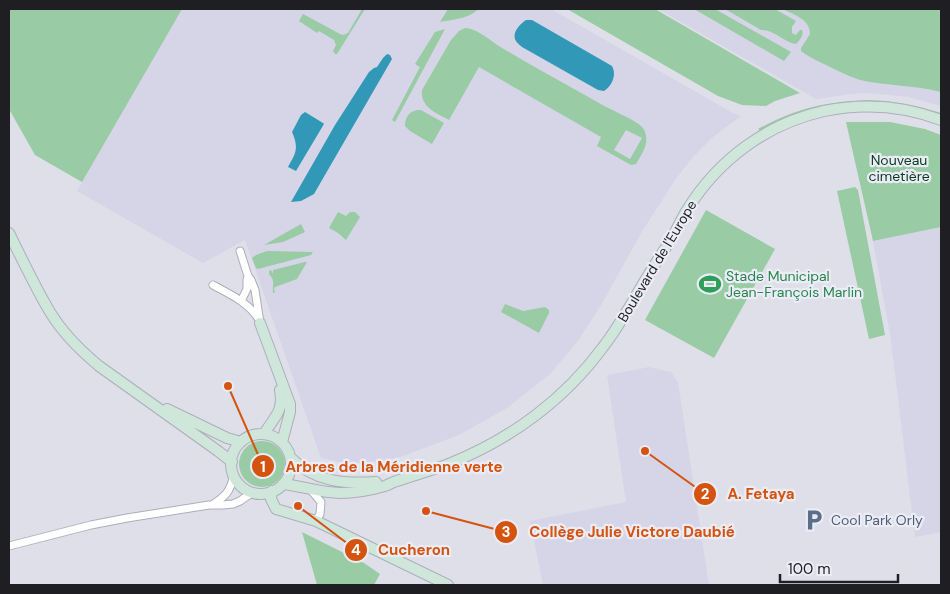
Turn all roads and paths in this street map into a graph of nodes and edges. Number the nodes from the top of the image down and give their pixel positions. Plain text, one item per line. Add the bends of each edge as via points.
1 (941, 120) edge
2 (9, 233) edge
3 (240, 251) dead end
4 (248, 276) junction
5 (213, 285) dead end
6 (241, 301) junction
7 (260, 323) junction
8 (276, 364) junction
9 (144, 398) junction
10 (264, 434) junction
11 (241, 442) junction
12 (282, 442) junction
13 (291, 458) junction
14 (232, 462) junction
15 (234, 475) junction
16 (396, 481) junction
17 (283, 484) junction
18 (310, 488) junction
19 (253, 492) junction
20 (272, 492) junction
21 (212, 505) junction
22 (316, 521) junction
23 (9, 546) edge
24 (448, 585) edge

1 - 16 main road, Boulevard de l'Europe via 901,109 850,108 796,119 759,137 723,165 699,193 616,329 566,389 527,422 488,446 449,464
2 - 9 main road via 50,313 65,332 99,366
3 - 4 street
4 - 6 street via 247,290
4 - 7 street via 255,290
5 - 6 street
6 - 7 street via 254,312
7 - 8 main road
8 - 10 main road via 282,401
8 - 12 main road via 290,404
9 - 11 main road
9 - 14 main road
10 - 11 main road via 256,434
10 - 12 main road
11 - 14 main road via 234,451
12 - 13 main road
13 - 16 main road, Boulevard de l'Europe via 307,471 338,482
13 - 17 main road via 290,472
14 - 15 main road
15 - 19 main road via 242,486
15 - 21 street via 227,493
16 - 18 main road, Boulevard de l'Europe via 342,493
17 - 18 main road, Boulevard de l'Europe
17 - 20 main road
18 - 22 street via 322,507
19 - 20 main road
19 - 21 street via 233,504
20 - 22 main road via 271,499 276,509
21 - 23 street via 100,523
22 - 24 main road

